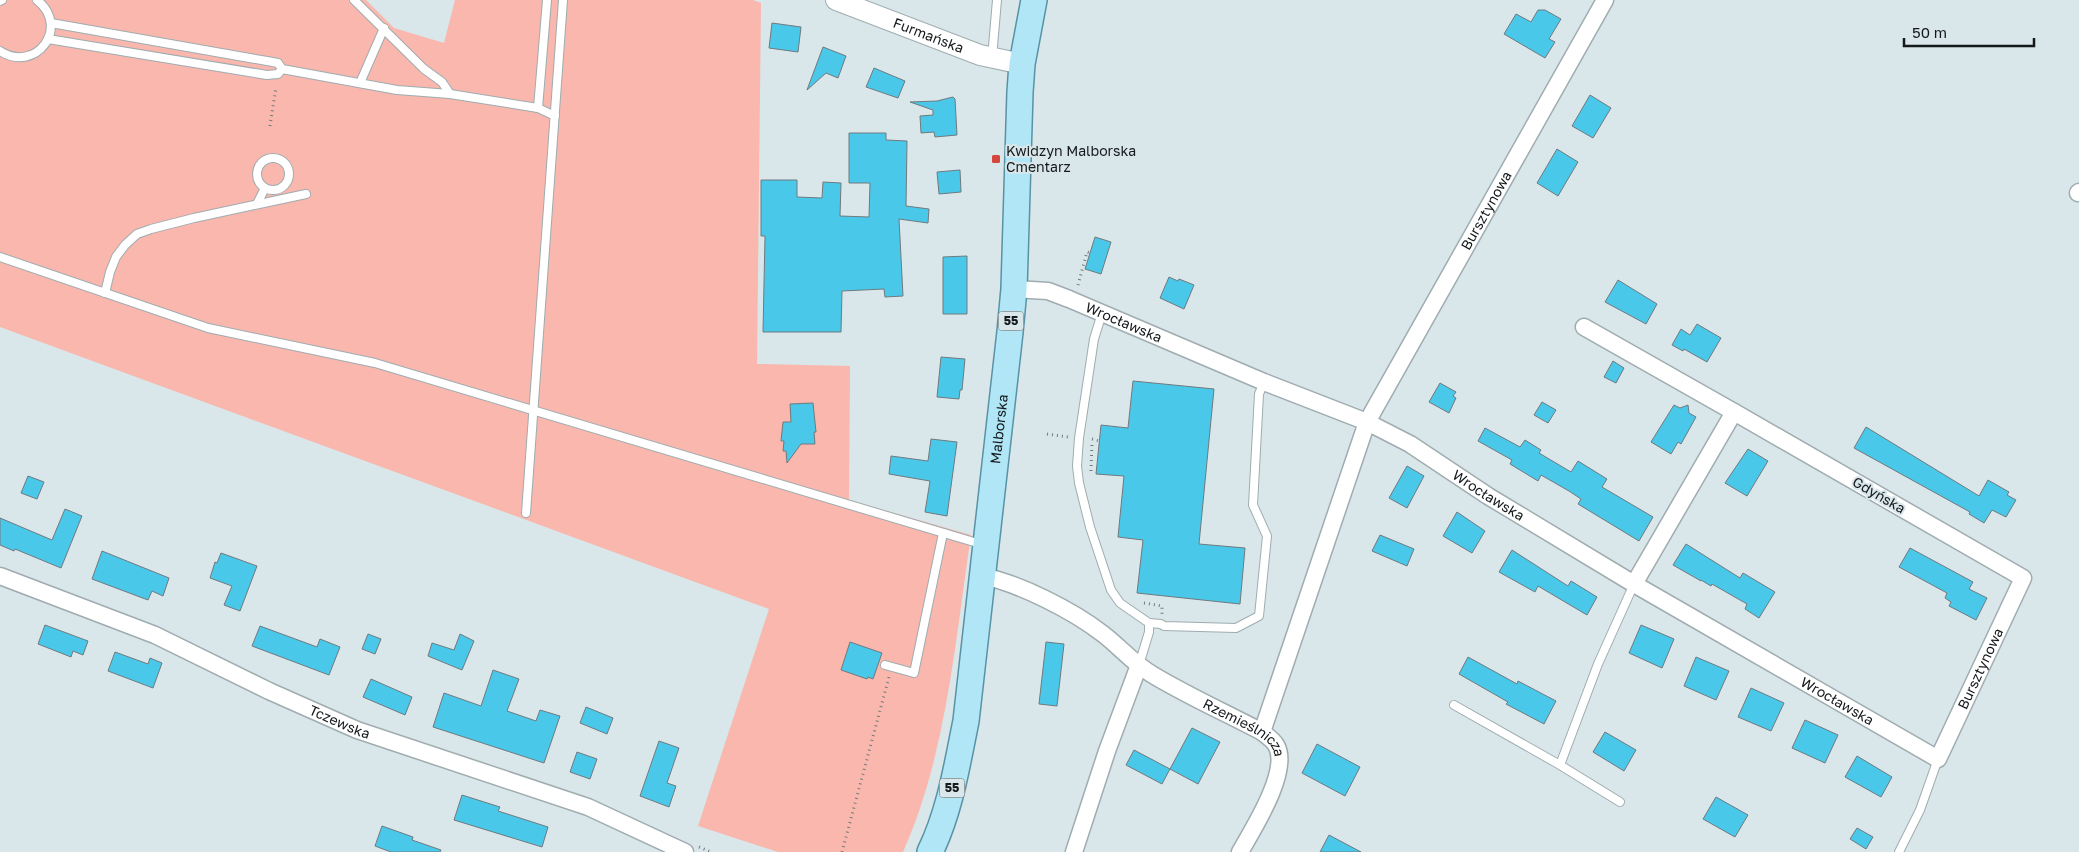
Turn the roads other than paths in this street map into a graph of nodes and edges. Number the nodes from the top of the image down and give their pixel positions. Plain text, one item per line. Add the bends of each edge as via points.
1 (37, 0) edge
2 (354, 0) edge
3 (547, 0) edge
4 (563, 0) edge
5 (836, 0) edge
6 (997, 0) edge
7 (1034, 0) edge
8 (1605, 0) edge
9 (51, 23) junction
10 (384, 28) junction
11 (48, 39) junction
12 (0, 51) edge
13 (992, 59) junction
14 (1022, 64) junction
15 (280, 72) junction
16 (360, 83) junction
17 (450, 94) junction
18 (538, 108) junction
19 (555, 116) junction
20 (265, 188) junction
21 (306, 194) dead end
22 (257, 204) junction
23 (0, 257) edge
24 (1014, 289) junction
25 (105, 293) junction
26 (1102, 313) junction
27 (1584, 327) dead end
28 (1264, 382) junction
29 (535, 410) junction
30 (1734, 412) junction
31 (1367, 422) junction
32 (526, 513) dead end
33 (943, 533) junction
34 (986, 546) junction
35 (0, 576) edge
36 (983, 576) junction
37 (2023, 578) joint
38 (1634, 584) junction
39 (1149, 623) junction
40 (1139, 665) junction
41 (888, 666) road end
42 (1454, 705) dead end
43 (1262, 732) junction
44 (1938, 759) junction
45 (1560, 766) junction
46 (1620, 802) dead end
47 (690, 848) edge
48 (930, 852) edge
49 (1074, 852) edge
50 (1240, 852) edge
51 (1898, 852) edge

1 - 9 lane
2 - 10 lane
3 - 18 lane
4 - 19 lane
5 - 13 street, Furmańska
6 - 13 lane
7 - 14 main road, Malborska / 55
8 - 31 street, Bursztynowa
9 - 11 lane
9 - 15 lane via 278,63
10 - 16 lane
10 - 17 lane via 424,69 442,82
11 - 12 lane via 36,53 24,57 12,57
11 - 15 lane via 267,75
13 - 14 street, Furmańska
14 - 24 main road, Malborska / 55
15 - 16 lane
16 - 17 lane
17 - 18 lane
18 - 19 lane
19 - 29 lane
20 - 20 lane via 256,175 258,167 262,161 277,158 288,168 286,183 272,190
20 - 22 lane
21 - 22 lane
22 - 25 lane via 136,234 116,257
23 - 25 lane
24 - 26 street, Wrocławska via 1048,291
24 - 34 main road, Malborska / 55
25 - 29 lane via 208,328 376,364
26 - 28 street, Wrocławska
26 - 39 lane via 1094,339 1079,438 1079,482 1090,527 1112,590 1120,603
27 - 30 street, Gdyńska
28 - 31 street, Wrocławska
28 - 39 lane via 1259,394 1253,505 1267,536 1259,616 1236,628
29 - 32 lane
29 - 33 lane
30 - 37 street, Gdyńska
30 - 38 street
31 - 38 street, Wrocławska via 1410,444 1488,496
31 - 43 street, Bursztynowa
33 - 34 lane
33 - 41 lane via 914,673
34 - 36 main road, Malborska / 55
35 - 47 street, Tczewska via 155,635 357,730 588,807
36 - 40 street, Rzemieślnicza via 1033,593 1103,633
36 - 48 main road, Malborska / 55 via 966,721 956,769
37 - 44 street, Bursztynowa
38 - 44 street, Wrocławska
38 - 45 lane via 1598,664
39 - 40 lane
40 - 43 street, Rzemieślnicza via 1152,675
40 - 49 street
42 - 45 lane
43 - 50 street, Rzemieślnicza via 1277,746 1276,785
44 - 51 lane via 1920,810
45 - 46 lane

